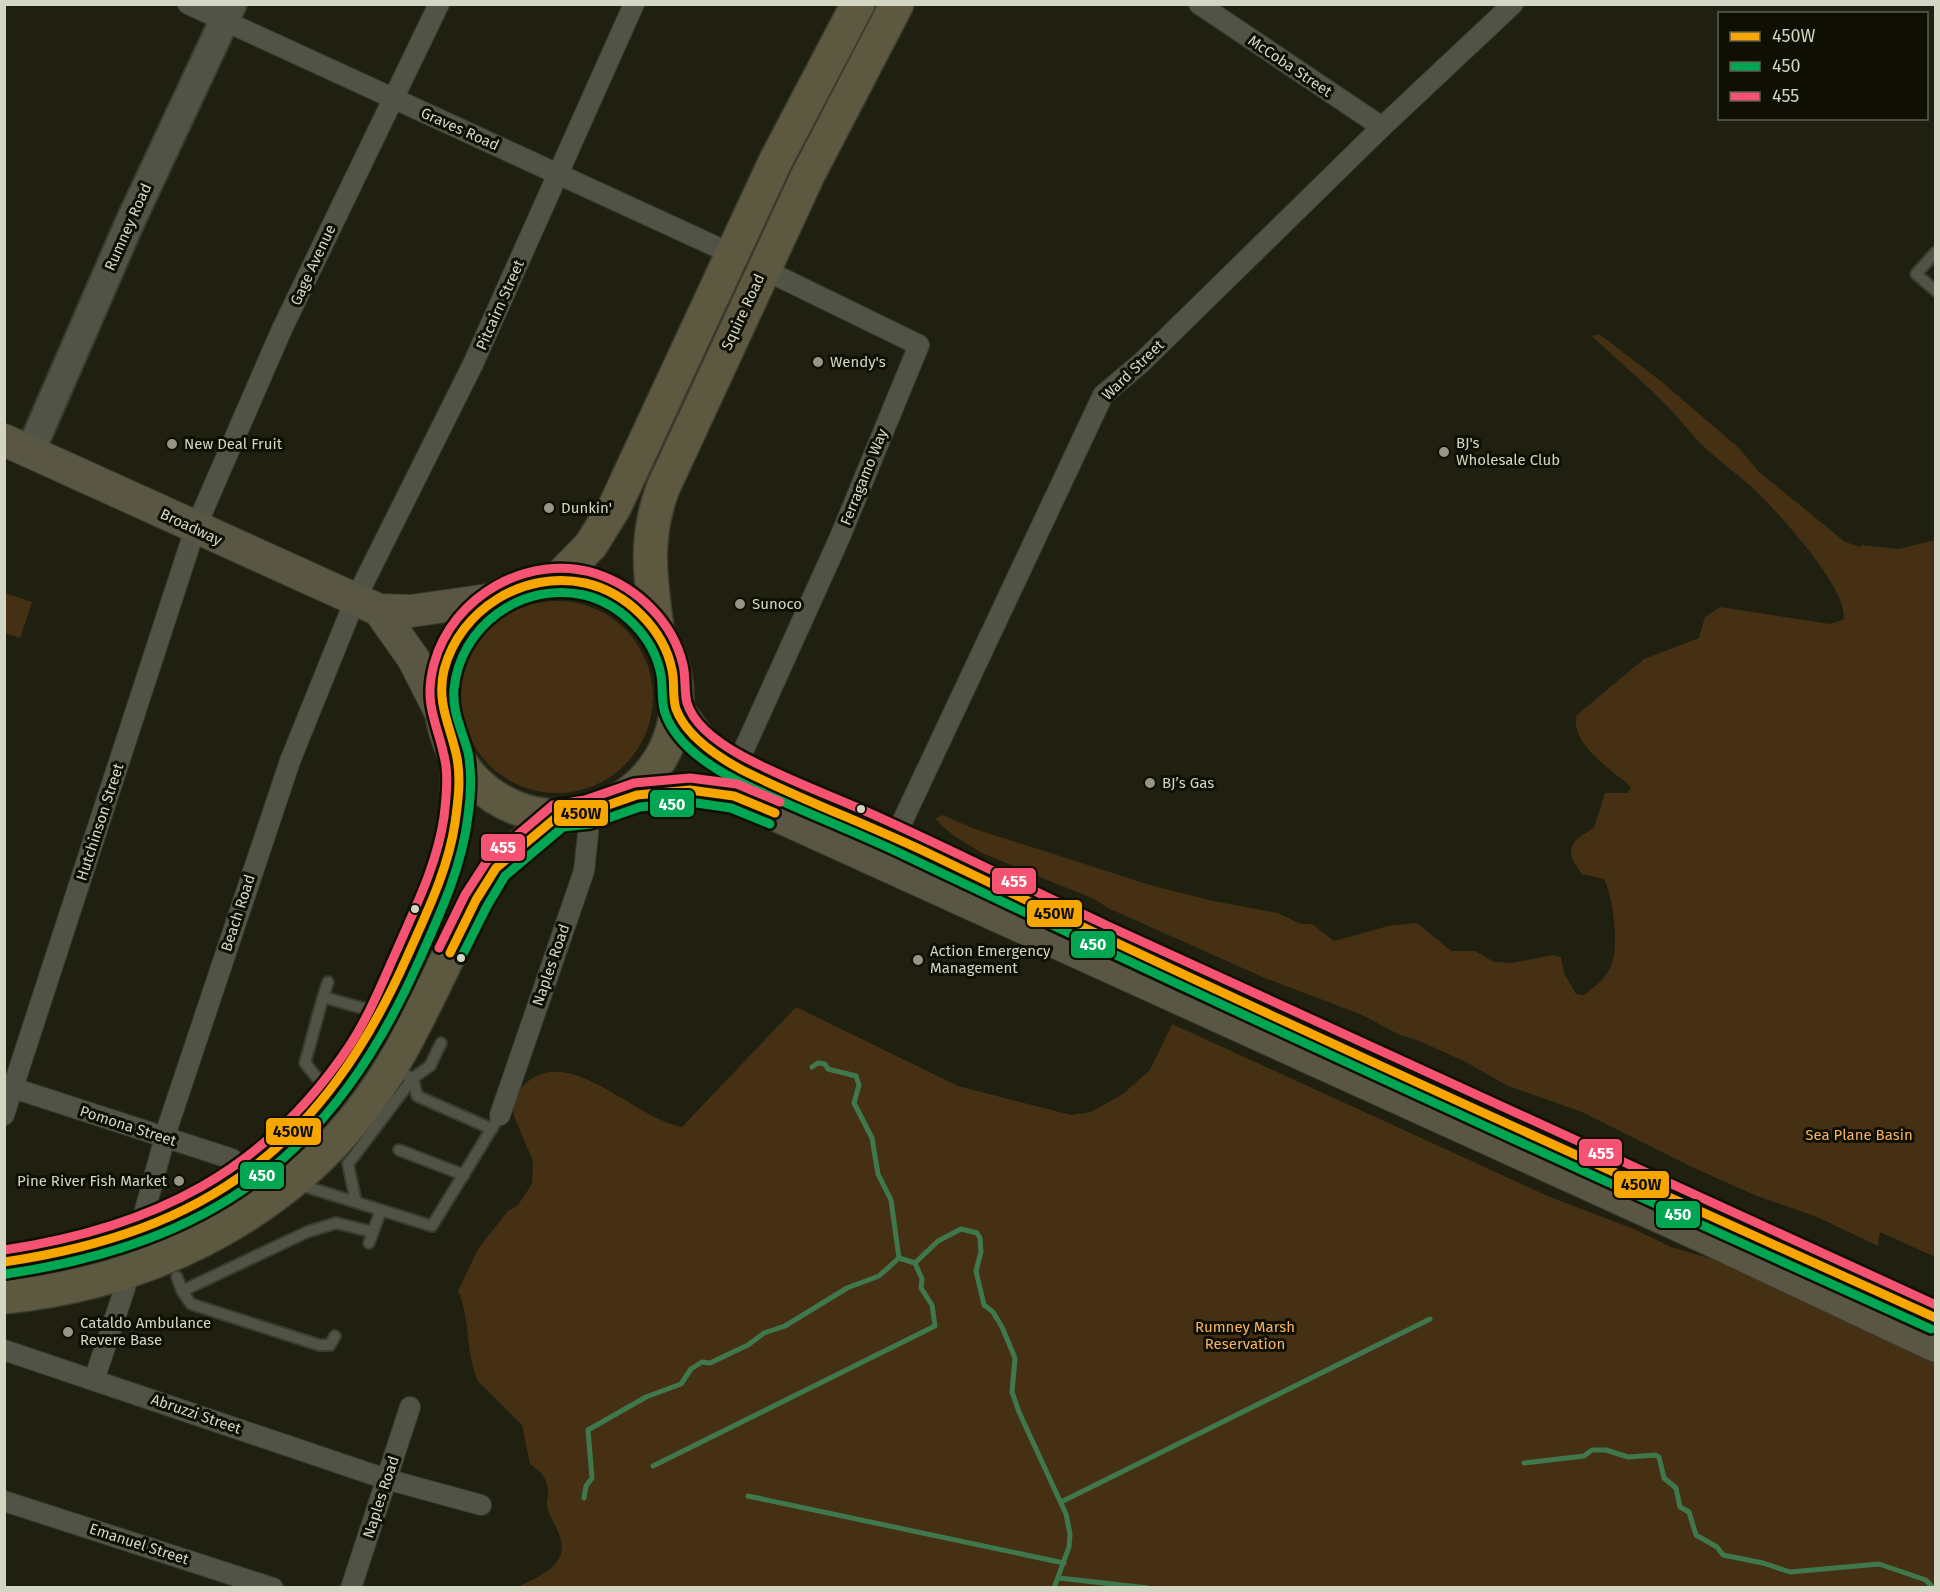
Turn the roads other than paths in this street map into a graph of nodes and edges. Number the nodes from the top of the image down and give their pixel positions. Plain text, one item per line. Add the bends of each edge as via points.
1 (188, 4) edge
2 (439, 4) edge
3 (634, 4) edge
4 (858, 4) edge
5 (897, 4) edge
6 (1198, 4) edge
7 (1513, 4) edge
8 (228, 13) edge
9 (392, 99) junction
10 (1382, 127) junction
11 (559, 174) junction
12 (1935, 252) edge
13 (732, 254) junction
14 (763, 269) junction
15 (1935, 291) edge
16 (17, 446) edge
17 (195, 529) junction
18 (557, 580) junction
19 (495, 599) junction
20 (367, 605) junction
21 (658, 636) junction
22 (676, 707) junction
23 (442, 717) junction
24 (457, 756) junction
25 (736, 767) junction
26 (619, 799) junction
27 (573, 814) junction
28 (895, 837) junction
29 (328, 982) dead end
30 (323, 997) junction
31 (385, 1006) junction
32 (441, 1043) dead end
33 (413, 1078) junction
34 (381, 1083) junction
35 (9, 1086) edge
36 (336, 1086) junction
37 (4, 1115) edge
38 (496, 1122) junction
39 (164, 1138) junction
40 (399, 1150) dead end
41 (340, 1154) dead end
42 (348, 1164) junction
43 (248, 1172) junction
44 (464, 1175) junction
45 (295, 1179) junction
46 (356, 1202) junction
47 (381, 1210) junction
48 (140, 1232) junction
49 (373, 1232) junction
50 (369, 1243) dead end
51 (4, 1262) edge
52 (128, 1273) junction
53 (177, 1277) dead end
54 (182, 1291) junction
55 (4, 1297) edge
56 (1935, 1318) edge
57 (335, 1336) dead end
58 (1935, 1346) edge
59 (4, 1350) edge
60 (94, 1380) junction
61 (410, 1407) dead end
62 (386, 1479) junction
63 (4, 1501) edge
64 (481, 1504) dead end
65 (273, 1587) edge
66 (351, 1587) edge

1 - 8 street, Graves Road
2 - 9 street, Gage Avenue
3 - 11 street, Pitcairn Street
4 - 13 highway
5 - 14 highway, Squire Road
6 - 10 street, McCoba Street
7 - 10 street, Ward Street
8 - 9 street, Graves Road
8 - 16 street, Rumney Road via 134,214
9 - 11 street, Graves Road
9 - 17 street, Gage Avenue via 282,329
10 - 28 street, Ward Street via 1141,363 1103,395
11 - 13 street, Graves Road
11 - 20 street, Pitcairn Street
12 - 15 lane via 1916,274
13 - 18 highway via 615,506 591,544
14 - 21 highway, Squire Road via 653,517 649,562
14 - 25 street, Ferragamo Way via 919,345 840,537
16 - 17 main road, Broadway
17 - 20 main road, Broadway
17 - 35 street, Hutchinson Street
18 - 19 highway via 531,583
18 - 21 highway via 587,584 615,595 639,612
19 - 20 main road, Broadway via 411,611
19 - 23 highway via 472,618 454,643 444,672
20 - 23 main road via 413,658
20 - 39 street, Beach Road via 290,761
21 - 22 highway via 673,670
22 - 25 main road via 703,743
22 - 26 highway via 670,737 656,764
23 - 24 highway
24 - 27 highway via 475,781 499,800 528,812
24 - 31 highway via 456,814 446,863
25 - 28 main road
26 - 27 highway
26 - 58 main road via 672,790 714,791 734,796 1711,1240
27 - 34 highway via 502,863 483,887
27 - 38 street, Naples Road via 588,834 584,871
28 - 56 main road via 1054,914
29 - 30 lane
30 - 31 lane via 362,1008
30 - 36 lane via 304,1063 318,1079
31 - 36 highway
32 - 33 lane via 430,1066
33 - 34 lane via 402,1074
33 - 38 lane via 417,1096
33 - 42 lane
34 - 45 highway via 342,1132
35 - 37 street, Hutchinson Street
35 - 39 street, Pomona Street
36 - 43 highway via 294,1133
38 - 44 lane
39 - 43 street, Pomona Street via 232,1159
39 - 48 street, Beach Road
40 - 44 lane
41 - 42 lane
42 - 46 lane
43 - 48 highway via 196,1206
44 - 47 lane via 432,1226
45 - 46 lane via 307,1187
45 - 52 highway via 216,1234
46 - 47 lane
47 - 49 lane
48 - 51 highway via 81,1251
49 - 50 lane
49 - 54 lane via 336,1223 307,1232
52 - 55 highway via 52,1291
52 - 60 street
53 - 54 lane
54 - 57 lane via 191,1304 318,1345 330,1345
59 - 60 street, Abruzzi Street
60 - 62 street, Abruzzi Street
61 - 62 street, Naples Road
62 - 64 street, Abruzzi Street
62 - 66 street, Naples Road
63 - 65 street, Emanuel Street

